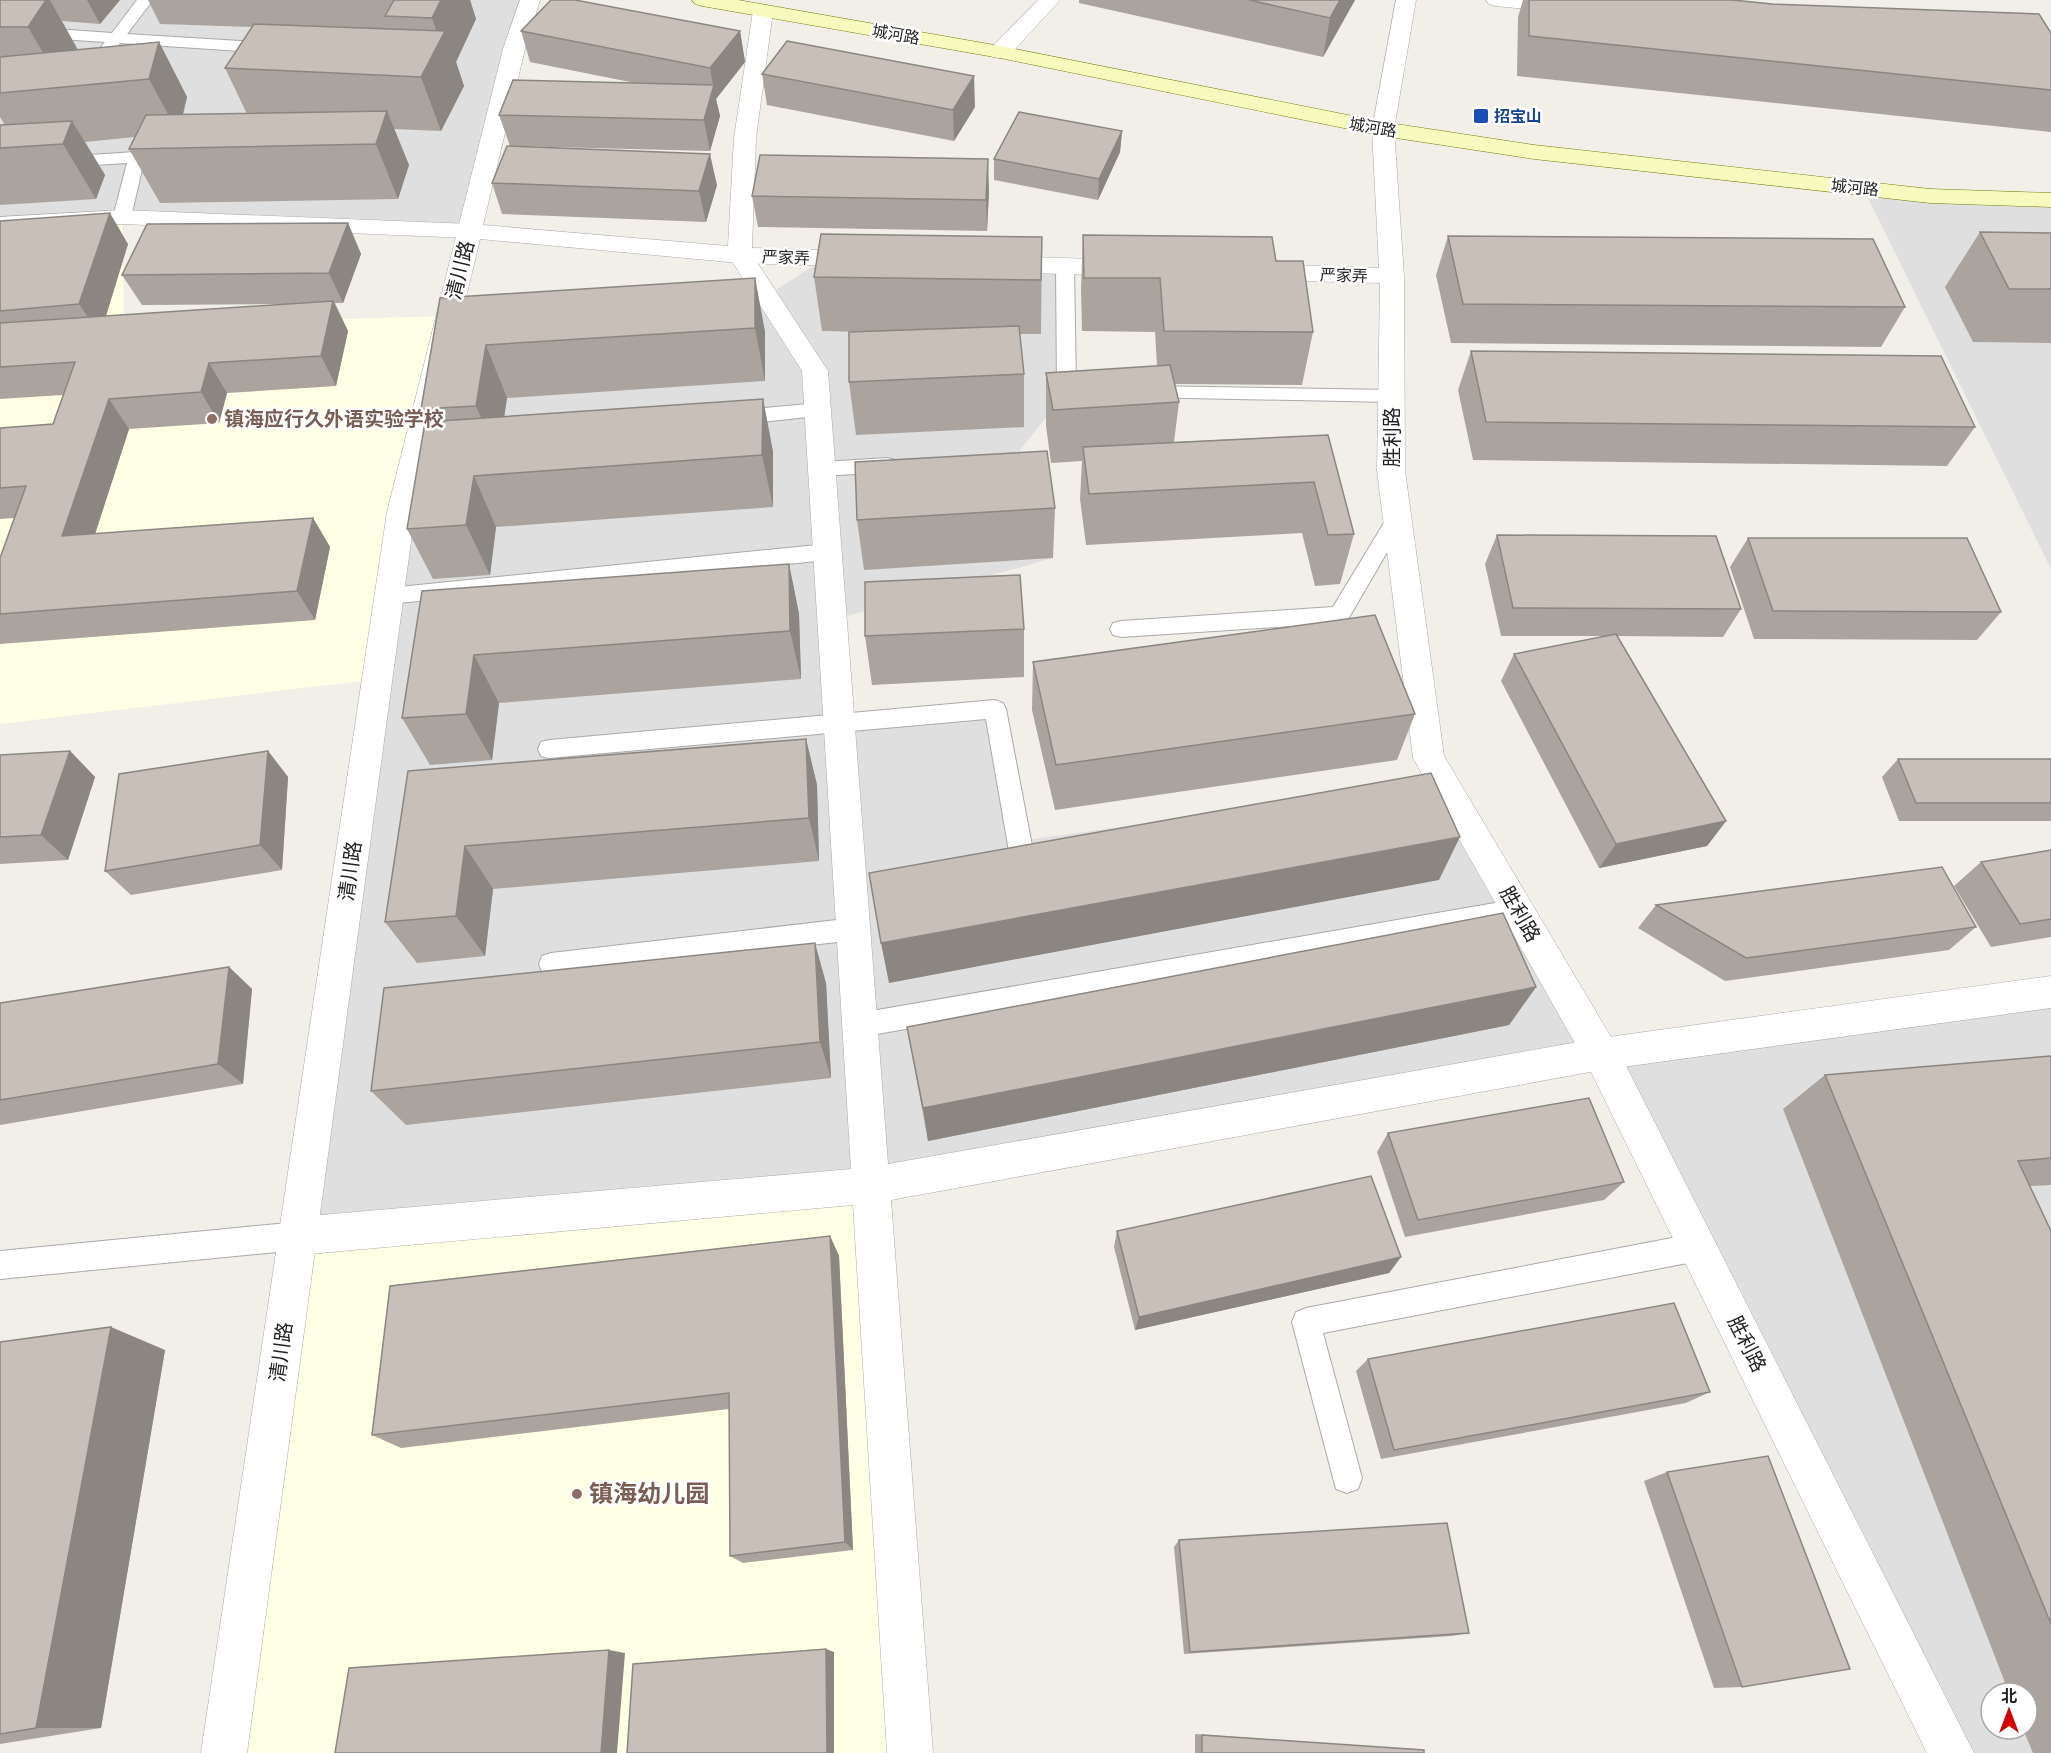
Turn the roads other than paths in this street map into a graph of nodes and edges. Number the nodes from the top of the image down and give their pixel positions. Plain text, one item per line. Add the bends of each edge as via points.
1 (145, 0) edge
2 (530, 0) edge
3 (702, 0) edge
4 (1050, 0) edge
5 (1406, 0) edge
6 (1496, 0) edge
7 (1579, 9) edge
8 (763, 11) junction
9 (2, 33) edge
10 (115, 38) junction
11 (288, 49) edge
12 (1000, 52) junction
13 (101, 56) edge
14 (1383, 129) junction
15 (183, 155) edge
16 (137, 156) junction
17 (0, 166) edge
18 (2051, 200) edge
19 (122, 217) junction
20 (0, 224) edge
21 (470, 231) junction
22 (740, 255) junction
23 (886, 260) edge
24 (981, 263) edge
25 (1065, 266) junction
26 (1146, 268) edge
27 (1240, 272) edge
28 (1392, 276) junction
29 (1103, 392) edge
30 (1127, 392) edge
31 (1391, 396) junction
32 (818, 410) junction
33 (714, 419) edge
34 (905, 464) edge
35 (822, 469) junction
36 (1397, 518) junction
37 (827, 552) junction
38 (389, 596) junction
39 (1121, 629) dead end
40 (839, 724) junction
41 (549, 749) dead end
42 (1044, 847) edge
43 (1518, 910) junction
44 (854, 929) junction
45 (551, 964) dead end
46 (2051, 992) edge
47 (860, 1026) junction
48 (1601, 1054) junction
49 (871, 1185) junction
50 (298, 1236) junction
51 (1698, 1247) junction
52 (0, 1265) edge
53 (1347, 1478) dead end
54 (224, 1753) edge
55 (910, 1753) edge
56 (1951, 1753) edge

1 - 10 lane
2 - 21 street, 清川路 via 514,49
3 - 8 main road, 城河路
4 - 12 street
5 - 14 street, 胜利路
6 - 7 street
8 - 12 main road, 城河路
8 - 22 street via 746,138
9 - 10 lane
10 - 11 lane
10 - 13 lane
12 - 14 main road, 城河路
14 - 18 main road, 城河路 via 1534,152 1930,196
14 - 28 street, 胜利路
15 - 16 lane
16 - 17 lane
16 - 19 lane
19 - 20 street, 严家弄
19 - 21 street, 严家弄
21 - 22 street, 严家弄
21 - 38 street, 清川路 via 401,512
22 - 23 street, 严家弄
22 - 32 street via 815,371
24 - 25 street
25 - 26 street
25 - 29 lane via 1067,391
27 - 28 street, 严家弄
28 - 31 street, 胜利路
30 - 31 lane
31 - 36 street, 胜利路 via 1391,471
32 - 33 lane
32 - 35 street
34 - 35 lane
35 - 37 street
36 - 39 lane via 1339,615
36 - 43 street, 胜利路 via 1431,783
37 - 38 lane
37 - 40 street
38 - 50 street, 清川路
40 - 41 lane
40 - 42 lane via 995,709 1010,853
40 - 44 street via 861,877
43 - 47 lane
43 - 48 street, 胜利路
44 - 45 lane
44 - 47 street
46 - 48 street
47 - 49 street
48 - 49 street
48 - 51 street, 胜利路
49 - 50 street
49 - 55 street
50 - 52 lane
50 - 54 street, 清川路
51 - 53 lane via 1306,1322
51 - 56 street, 胜利路

